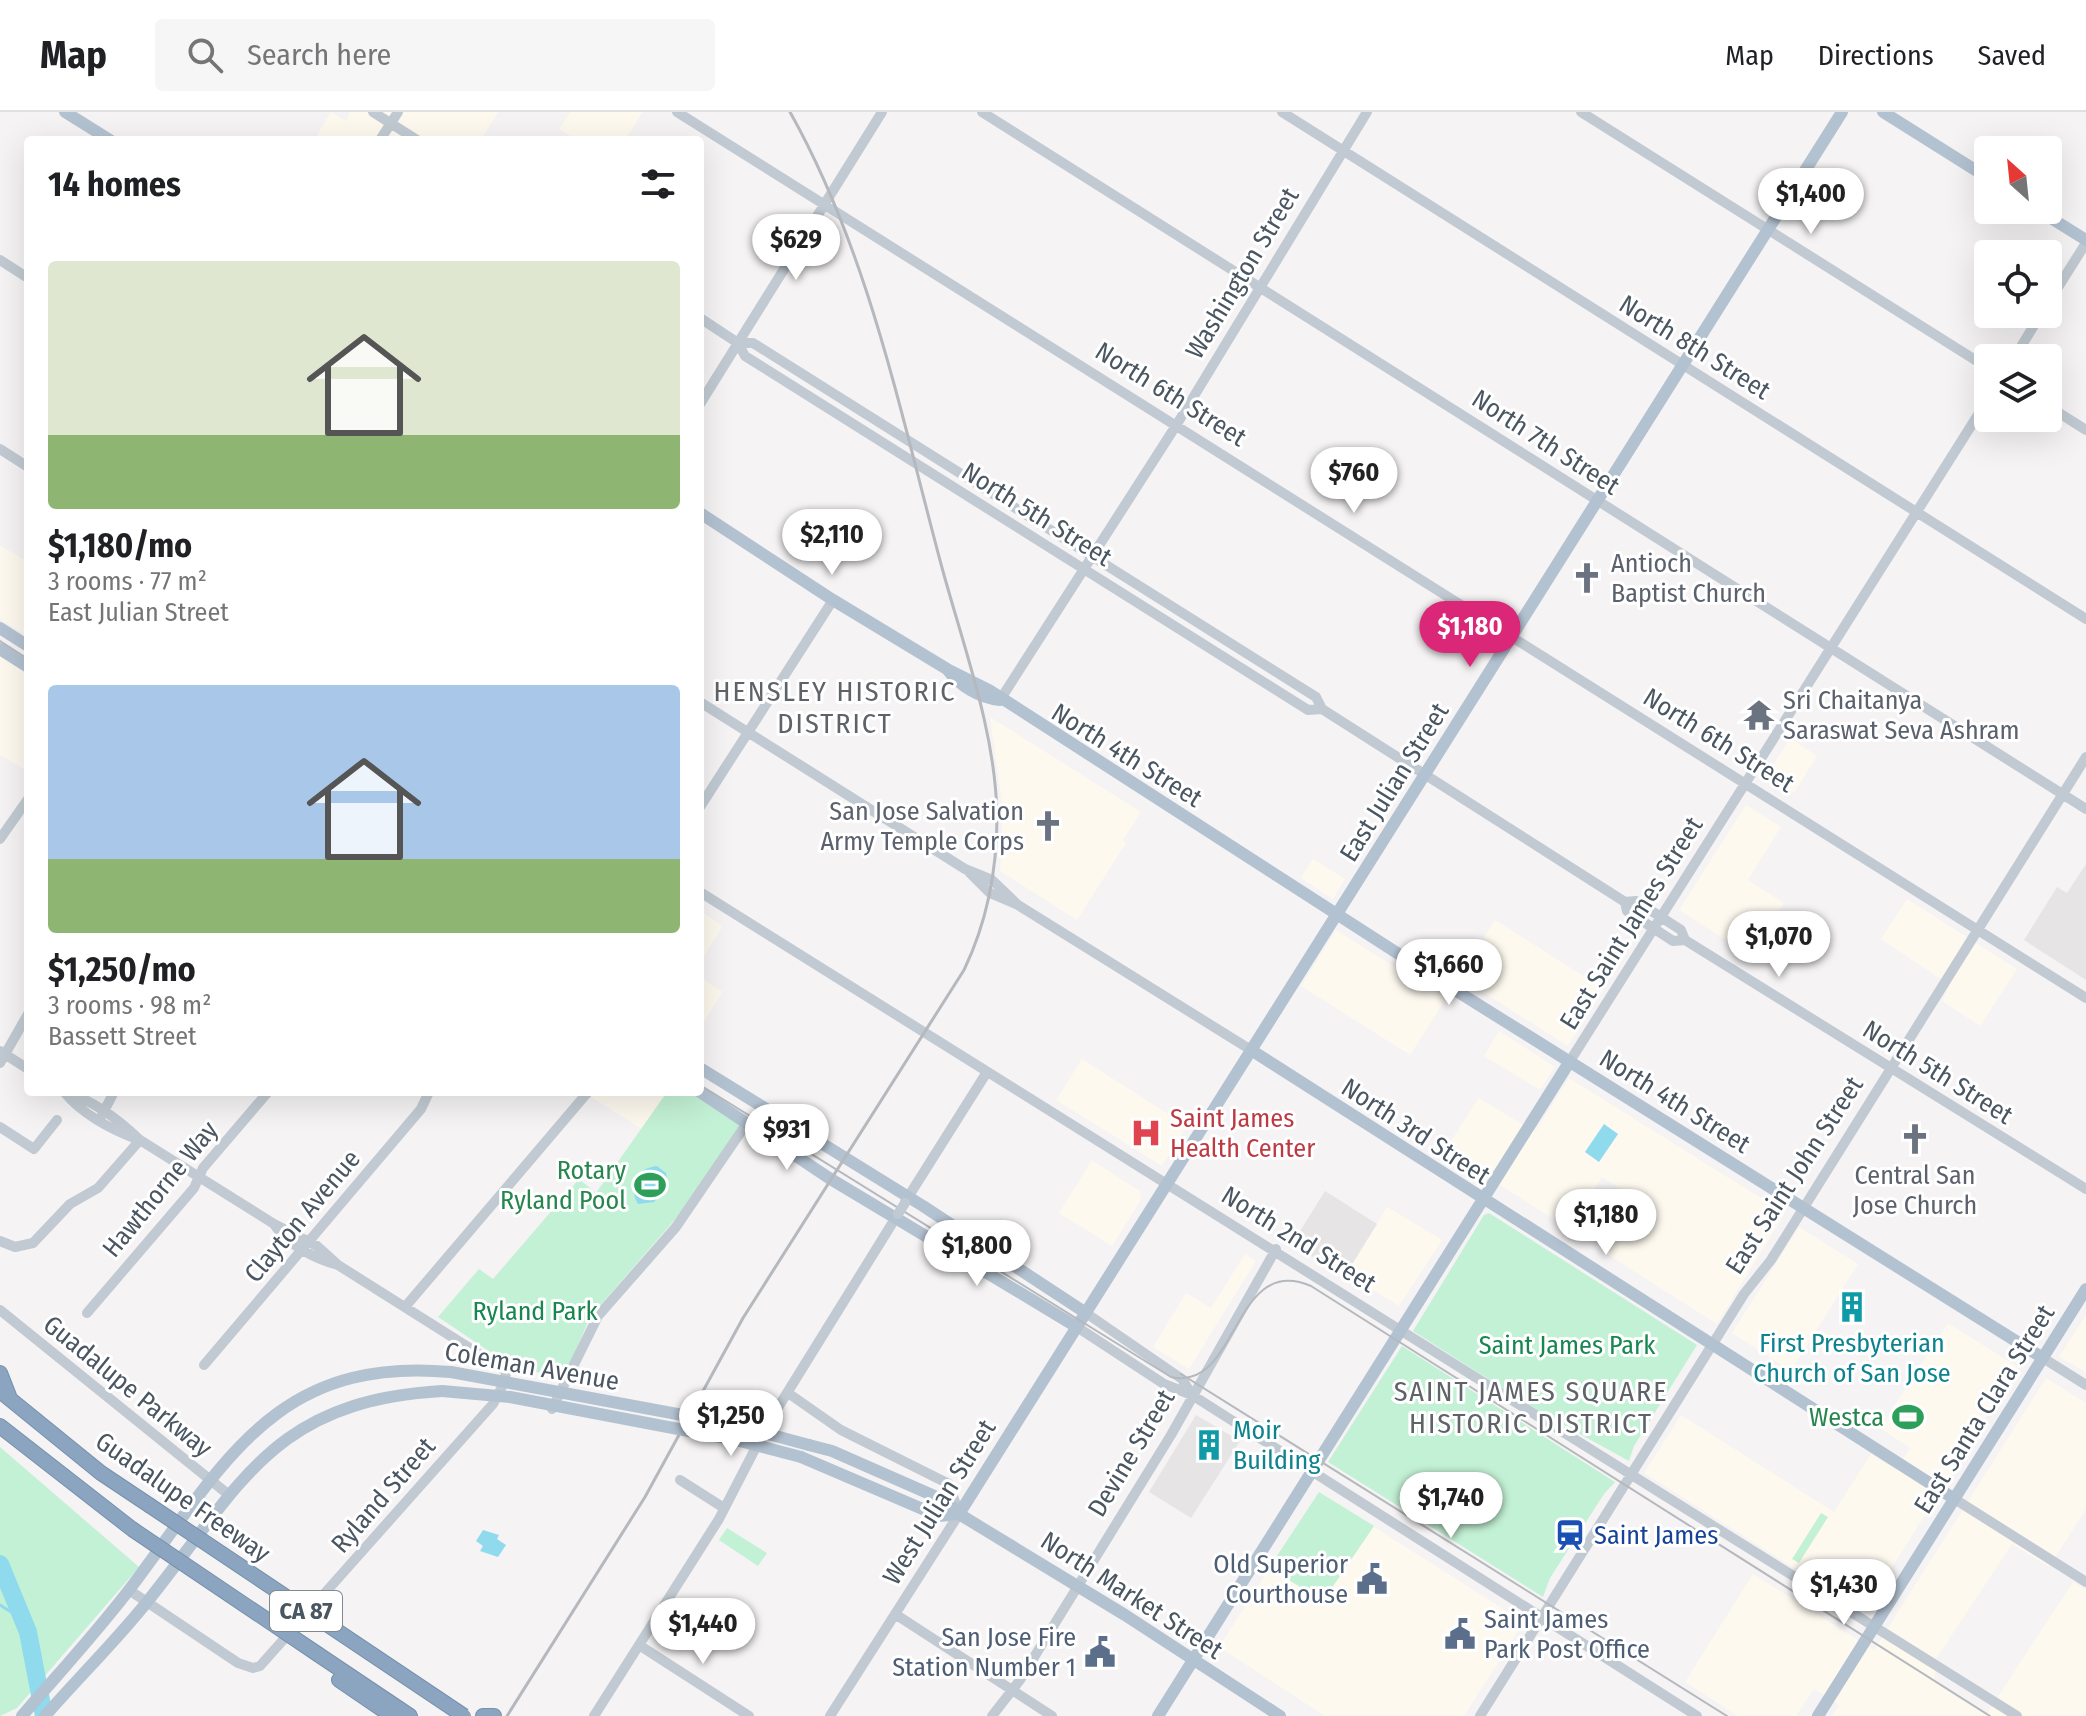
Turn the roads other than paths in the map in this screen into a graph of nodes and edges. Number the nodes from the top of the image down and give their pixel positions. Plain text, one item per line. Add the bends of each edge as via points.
1 (65, 112) edge
2 (373, 112) edge
3 (398, 112) edge
4 (677, 112) edge
5 (882, 112) edge
6 (982, 112) edge
7 (1282, 112) edge
8 (1367, 112) edge
9 (1581, 112) edge
10 (1842, 112) edge
11 (1883, 112) edge
12 (391, 124) junction
13 (104, 136) edge
14 (383, 136) edge
15 (410, 136) edge
16 (1343, 151) junction
17 (1974, 169) edge
18 (824, 203) junction
19 (2060, 224) edge
20 (1768, 230) junction
21 (2086, 241) edge
22 (0, 260) edge
23 (24, 275) edge
24 (2062, 280) edge
25 (1260, 286) junction
26 (704, 321) edge
27 (738, 343) junction
28 (1974, 359) edge
29 (1685, 366) junction
30 (704, 398) edge
31 (2062, 415) edge
32 (1974, 421) edge
33 (1177, 424) junction
34 (2086, 430) edge
35 (0, 449) edge
36 (24, 464) edge
37 (1598, 502) junction
38 (1917, 512) junction
39 (704, 516) edge
40 (1090, 555) junction
41 (1082, 569) junction
42 (833, 600) junction
43 (2086, 619) edge
44 (0, 628) edge
45 (1512, 636) junction
46 (24, 643) edge
47 (1831, 648) junction
48 (0, 649) edge
49 (24, 664) edge
50 (1000, 700) junction
51 (704, 704) edge
52 (1322, 709) junction
53 (748, 732) junction
54 (2086, 757) edge
55 (1425, 774) junction
56 (1746, 782) junction
57 (2062, 795) junction
58 (704, 801) edge
59 (24, 805) edge
60 (2086, 809) edge
61 (0, 839) edge
62 (704, 895) edge
63 (1625, 902) junction
64 (1337, 914) junction
65 (1660, 917) junction
66 (1653, 928) junction
67 (1976, 930) junction
68 (1685, 940) junction
69 (2086, 998) edge
70 (24, 1020) edge
71 (1251, 1050) junction
72 (1, 1056) edge
73 (1570, 1061) junction
74 (24, 1067) edge
75 (1890, 1067) junction
76 (704, 1071) edge
77 (987, 1072) junction
78 (704, 1095) edge
79 (71, 1096) edge
80 (112, 1096) edge
81 (265, 1096) edge
82 (427, 1096) edge
83 (585, 1096) edge
84 (102, 1116) junction
85 (57, 1120) dead end
86 (747, 1123) junction
87 (0, 1127) edge
88 (140, 1140) junction
89 (199, 1177) junction
90 (1167, 1183) junction
91 (2086, 1189) edge
92 (907, 1200) junction
93 (1482, 1200) junction
94 (1803, 1206) junction
95 (896, 1216) junction
96 (0, 1241) edge
97 (306, 1245) junction
98 (1276, 1249) junction
99 (2086, 1289) edge
100 (405, 1307) junction
101 (0, 1310) edge
102 (87, 1313) dead end
103 (1086, 1313) junction
104 (1077, 1327) junction
105 (1400, 1330) junction
106 (1712, 1344) junction
107 (2043, 1358) junction
108 (204, 1365) dead end
109 (0, 1373) edge
110 (505, 1381) junction
111 (2086, 1385) edge
112 (561, 1393) junction
113 (788, 1393) junction
114 (1192, 1395) junction
115 (5, 1396) edge
116 (552, 1409) dead end
117 (0, 1426) edge
118 (1311, 1471) junction
119 (1629, 1475) junction
120 (680, 1480) dead end
121 (210, 1481) junction
122 (229, 1495) junction
123 (1953, 1498) junction
124 (724, 1508) junction
125 (959, 1514) junction
126 (2086, 1582) edge
127 (1076, 1585) junction
128 (129, 1590) junction
129 (147, 1602) junction
130 (895, 1614) junction
131 (1541, 1617) junction
132 (1874, 1626) junction
133 (639, 1645) junction
134 (319, 1655) junction
135 (1192, 1660) junction
136 (1011, 1690) junction
137 (22, 1716) edge
138 (45, 1716) edge
139 (392, 1716) edge
140 (410, 1716) edge
141 (464, 1716) edge
142 (483, 1716) edge
143 (494, 1716) edge
144 (594, 1716) edge
145 (749, 1716) edge
146 (830, 1716) edge
147 (992, 1716) edge
148 (1052, 1716) edge
149 (1158, 1716) edge
150 (1280, 1716) edge
151 (1480, 1716) edge
152 (1697, 1716) edge
153 (1818, 1716) edge
154 (2017, 1716) edge

1 - 13 main road
2 - 12 street
3 - 12 street
4 - 18 street, North 6th Street
5 - 18 street
6 - 25 street, North 7th Street
7 - 16 street, North 8th Street
8 - 16 street, Washington Street
9 - 20 street
10 - 20 main road, East Julian Street
11 - 17 main road
12 - 14 street
12 - 15 street
16 - 25 street, Washington Street
16 - 29 street, North 8th Street
18 - 27 street
18 - 33 street, North 6th Street
19 - 21 main road
20 - 28 street
20 - 29 main road, East Julian Street
21 - 24 street
22 - 23 street
25 - 33 street, Washington Street
25 - 37 street, North 7th Street
26 - 27 street, North 5th Street
27 - 30 street
27 - 40 street, North 5th Street via 753,343
27 - 41 street, North 5th Street via 745,356
29 - 37 main road, East Julian Street
29 - 38 street, North 8th Street
31 - 34 street
32 - 38 street, East Saint James Street
33 - 40 street, Washington Street
33 - 45 street, North 6th Street
35 - 36 street
37 - 45 main road, East Julian Street
37 - 47 street, North 7th Street
38 - 43 street, North 8th Street
38 - 47 street, East Saint James Street
39 - 42 main road, North 4th Street
40 - 41 street, Washington Street
40 - 52 street, North 5th Street via 1316,697
41 - 50 street, Washington Street
41 - 52 street, North 5th Street via 1308,710
42 - 50 main road, North 4th Street
42 - 53 street
44 - 46 main road
45 - 55 main road, East Julian Street
45 - 56 street, North 6th Street
47 - 56 street, East Saint James Street
47 - 57 street, North 7th Street
48 - 49 main road
50 - 64 main road, North 4th Street
51 - 53 street, North 3rd Street
52 - 55 street, North 5th Street
53 - 58 street
53 - 71 street, North 3rd Street via 965,869 990,893 1018,905
54 - 57 street, East Saint John Street
55 - 63 street, North 5th Street
55 - 64 main road, East Julian Street
56 - 65 street, East Saint James Street
56 - 67 street, North 6th Street
57 - 60 street, North 7th Street
57 - 67 street, East Saint John Street
59 - 61 street
62 - 77 street, North 2nd Street
63 - 65 street, North 5th Street via 1636,901
63 - 66 street, North 5th Street via 1627,911
64 - 71 main road, East Julian Street
64 - 73 main road, North 4th Street
65 - 66 street, East Saint James Street
65 - 68 street, North 5th Street via 1681,930
66 - 68 street, North 5th Street via 1673,941
66 - 73 street, East Saint James Street
67 - 69 street, North 6th Street
67 - 75 street, East Saint John Street
68 - 75 street, North 5th Street
70 - 72 street
71 - 90 main road, East Julian Street
71 - 93 main road, North 3rd Street
72 - 74 street
73 - 93 main road, East Saint James Street
73 - 94 main road, North 4th Street
75 - 91 street, North 5th Street
75 - 94 street, East Saint John Street
76 - 92 main road
77 - 90 street, North 2nd Street
77 - 92 street
78 - 86 main road
79 - 84 street
80 - 84 street
81 - 89 street, Hawthorne Way
82 - 97 street, Clayton Avenue
83 - 100 street
84 - 88 street
85 - 87 street via 34,1149
86 - 95 main road
86 - 112 street via 676,1227 598,1316
88 - 89 street
88 - 96 street via 98,1188 70,1204 33,1243 15,1247
89 - 97 street
89 - 102 street, Hawthorne Way
90 - 98 street, North 2nd Street
90 - 103 main road, East Julian Street
92 - 95 street, bridge
92 - 103 main road
93 - 105 main road, East Saint James Street
93 - 106 main road, North 3rd Street
94 - 106 street, East Saint John Street
94 - 107 main road, North 4th Street
95 - 104 main road
95 - 113 street
97 - 100 street
97 - 108 street, Clayton Avenue
98 - 105 street, North 2nd Street
98 - 114 street, Devine Street
99 - 107 main road, East Santa Clara Street
100 - 110 street via 506,1371
101 - 121 street, Guadalupe Parkway
103 - 104 main road, West Julian Street
103 - 114 street via 1182,1379
104 - 114 street via 1164,1384
104 - 125 main road, West Julian Street
105 - 118 main road, East Saint James Street
105 - 119 street, North 2nd Street
106 - 119 street, East Saint John Street
106 - 123 main road, North 3rd Street
107 - 111 street
107 - 123 main road, East Santa Clara Street
109 - 115 highway
110 - 112 street
110 - 129 street, Ryland Street via 493,1404 266,1661 253,1668 238,1663
112 - 116 street
113 - 124 street
113 - 125 street via 841,1430 949,1484
114 - 118 street
114 - 127 street, Devine Street
115 - 141 highway, Guadalupe Freeway / CA 87, bridge via 101,1473
117 - 134 highway, Guadalupe Freeway / CA 87, bridge via 132,1529
118 - 131 street
118 - 135 main road, East Saint James Street
119 - 131 street, East Saint John Street
119 - 132 street, North 2nd Street
120 - 124 street
121 - 122 street, Guadalupe Parkway
121 - 125 main road, Coleman Avenue, bridge via 261,1426 296,1401 330,1383 397,1369 451,1372 731,1424 832,1451 948,1502
121 - 128 main road, Coleman Avenue
122 - 125 main road, Coleman Avenue, bridge via 280,1442 321,1417 390,1397 442,1391 510,1397 736,1440 801,1457 939,1516
122 - 129 main road, Coleman Avenue
123 - 126 street
123 - 132 main road, East Santa Clara Street
124 - 133 street
125 - 127 main road, North Market Street
125 - 130 street, West Julian Street
127 - 135 main road, North Market Street
127 - 136 street, Devine Street
128 - 129 street
128 - 137 main road, Coleman Avenue
129 - 138 main road, Coleman Avenue
130 - 136 street
130 - 146 street, West Julian Street
131 - 151 street, East Saint John Street
131 - 152 street
132 - 153 main road, East Santa Clara Street
132 - 154 street, North 2nd Street
133 - 144 street
133 - 145 street
134 - 139 highway via 334,1676
134 - 140 highway, Guadalupe Freeway / CA 87
135 - 149 main road, East Saint James Street
135 - 150 main road, North Market Street
136 - 147 street, Devine Street
136 - 148 street
142 - 143 highway

